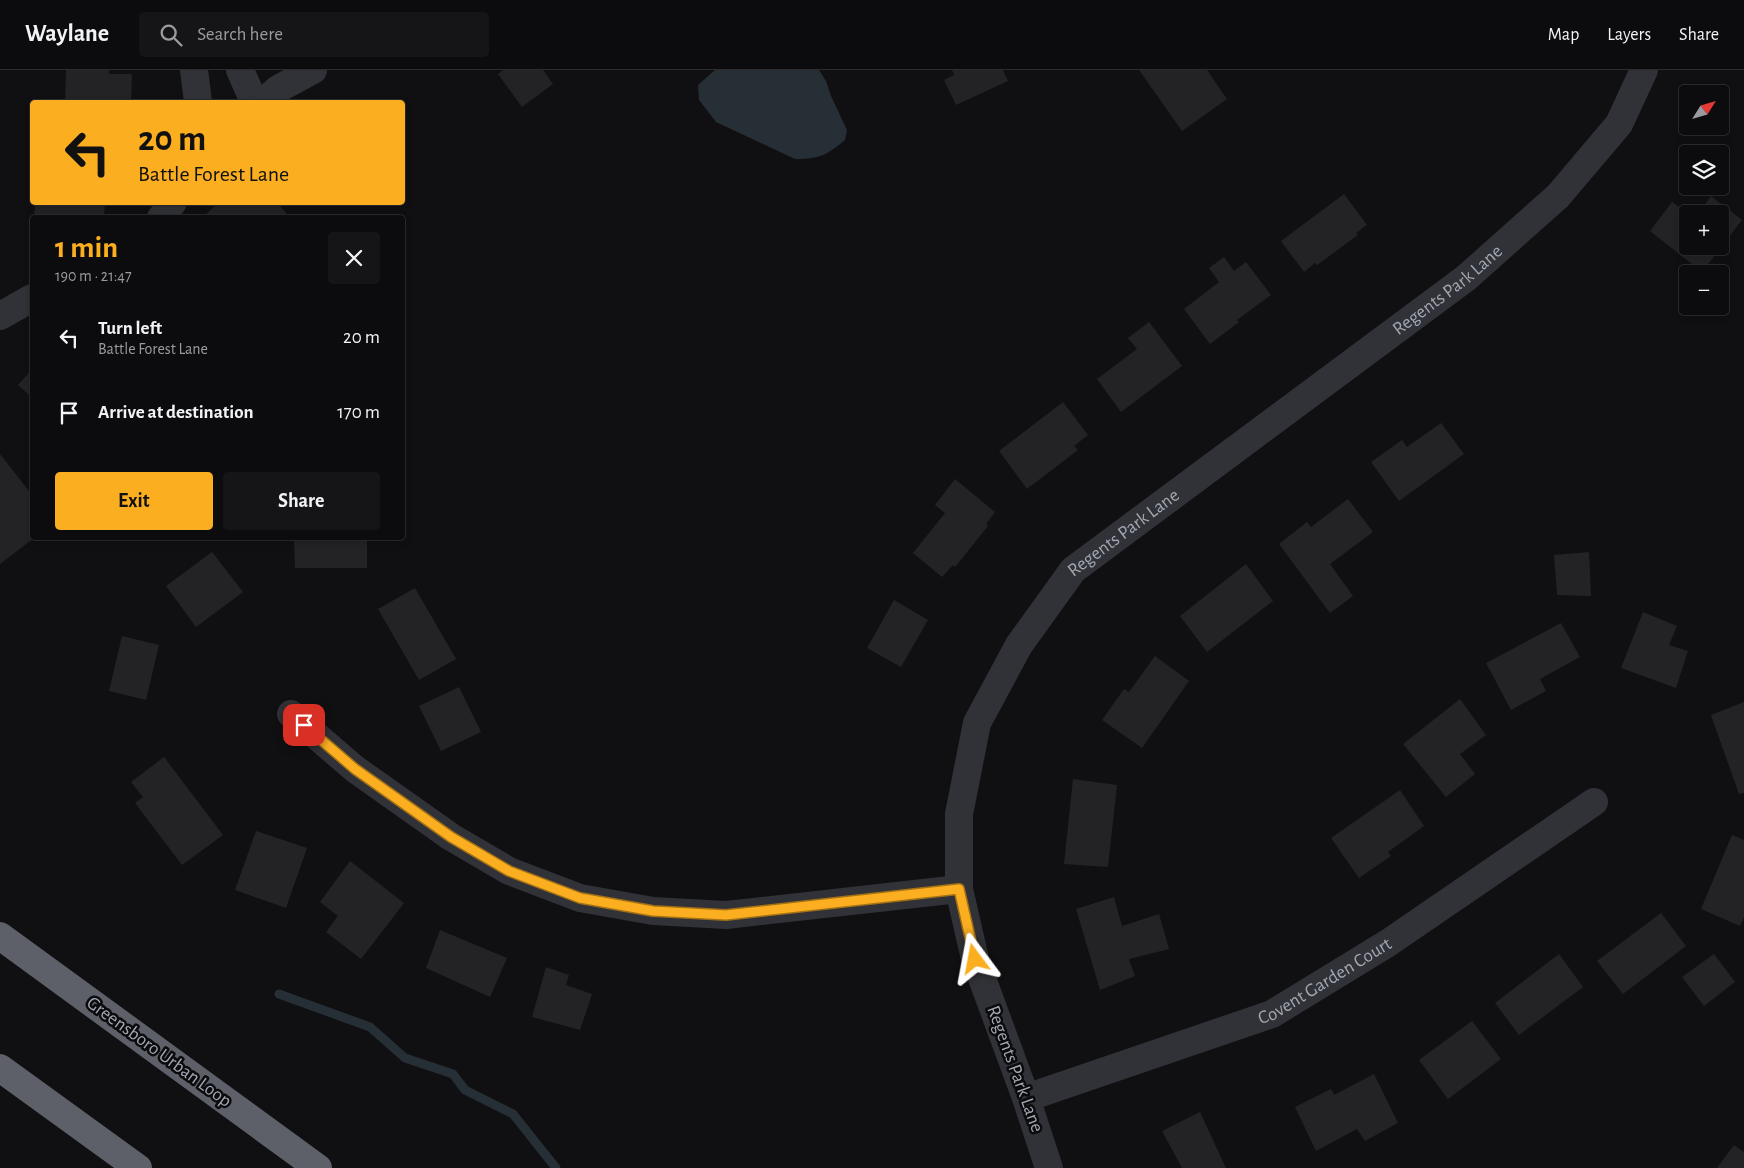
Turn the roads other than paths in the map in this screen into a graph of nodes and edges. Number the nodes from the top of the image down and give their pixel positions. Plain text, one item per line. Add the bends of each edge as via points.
1 (194, 70) edge
2 (240, 70) edge
3 (313, 70) edge
4 (1644, 70) edge
5 (198, 100) edge
6 (253, 100) edge
7 (264, 100) edge
8 (171, 205) edge
9 (162, 215) edge
10 (30, 299) edge
11 (0, 316) edge
12 (291, 714) dead end
13 (1594, 802) dead end
14 (959, 889) junction
15 (0, 936) edge
16 (0, 1068) edge
17 (1026, 1098) junction
18 (138, 1168) edge
19 (318, 1168) edge
20 (1049, 1168) edge

1 - 5 street
2 - 6 street
3 - 7 street
4 - 14 street, Regents Park Lane via 1619,124 1558,196 1466,278 1073,570 1019,645 978,723 959,814
8 - 9 street
10 - 11 street
12 - 14 street via 355,769 451,837 509,871 580,898 653,911 726,915
13 - 17 street, Covent Garden Court via 1388,943 1272,1014
14 - 17 street, Regents Park Lane via 975,959
15 - 19 highway, Greensboro Urban Loop
16 - 18 highway
17 - 20 street, Regents Park Lane

